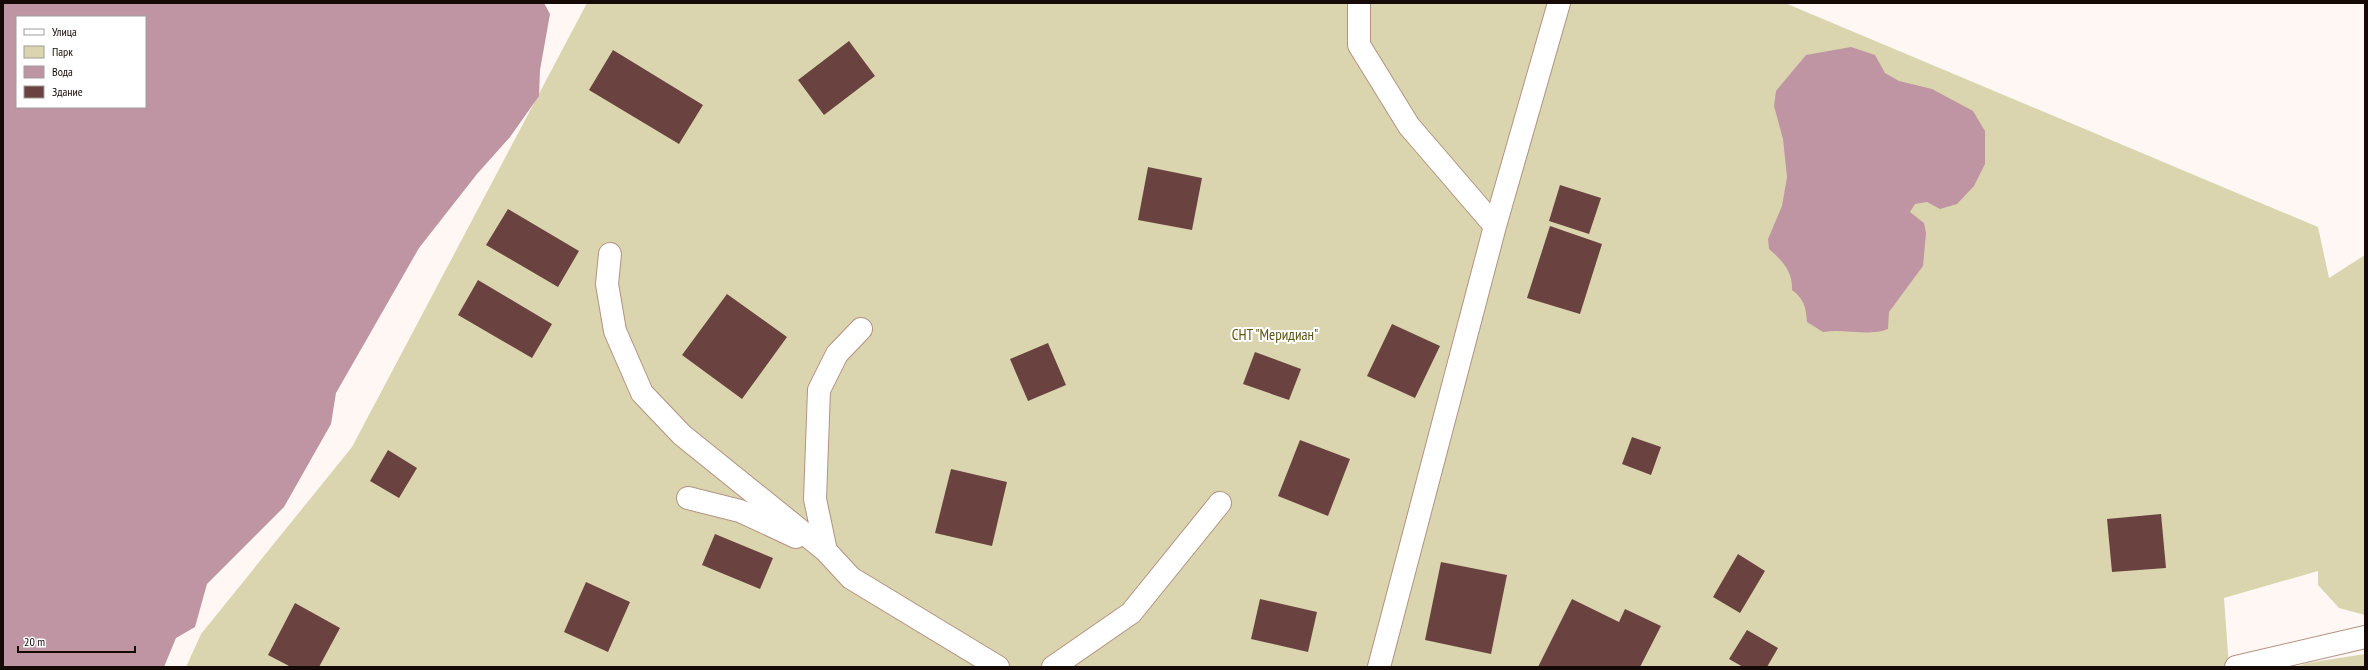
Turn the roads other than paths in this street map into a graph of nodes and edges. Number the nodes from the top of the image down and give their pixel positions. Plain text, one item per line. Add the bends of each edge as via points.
1 (1358, 3) edge
2 (1559, 3) edge
3 (1495, 226) junction
4 (610, 254) dead end
5 (860, 329) dead end
6 (688, 498) dead end
7 (1220, 503) dead end
8 (826, 551) junction
9 (2365, 637) edge
10 (998, 667) edge
11 (1053, 667) edge
12 (1379, 667) edge
13 (2236, 667) edge

1 - 3 street via 1359,45 1409,126
2 - 3 street
3 - 12 street
4 - 8 street via 607,284 615,331 642,393 682,435
5 - 8 street via 837,354 819,390 815,499
6 - 8 street via 740,511
7 - 11 street via 1131,613
8 - 10 street via 851,578
9 - 13 street

